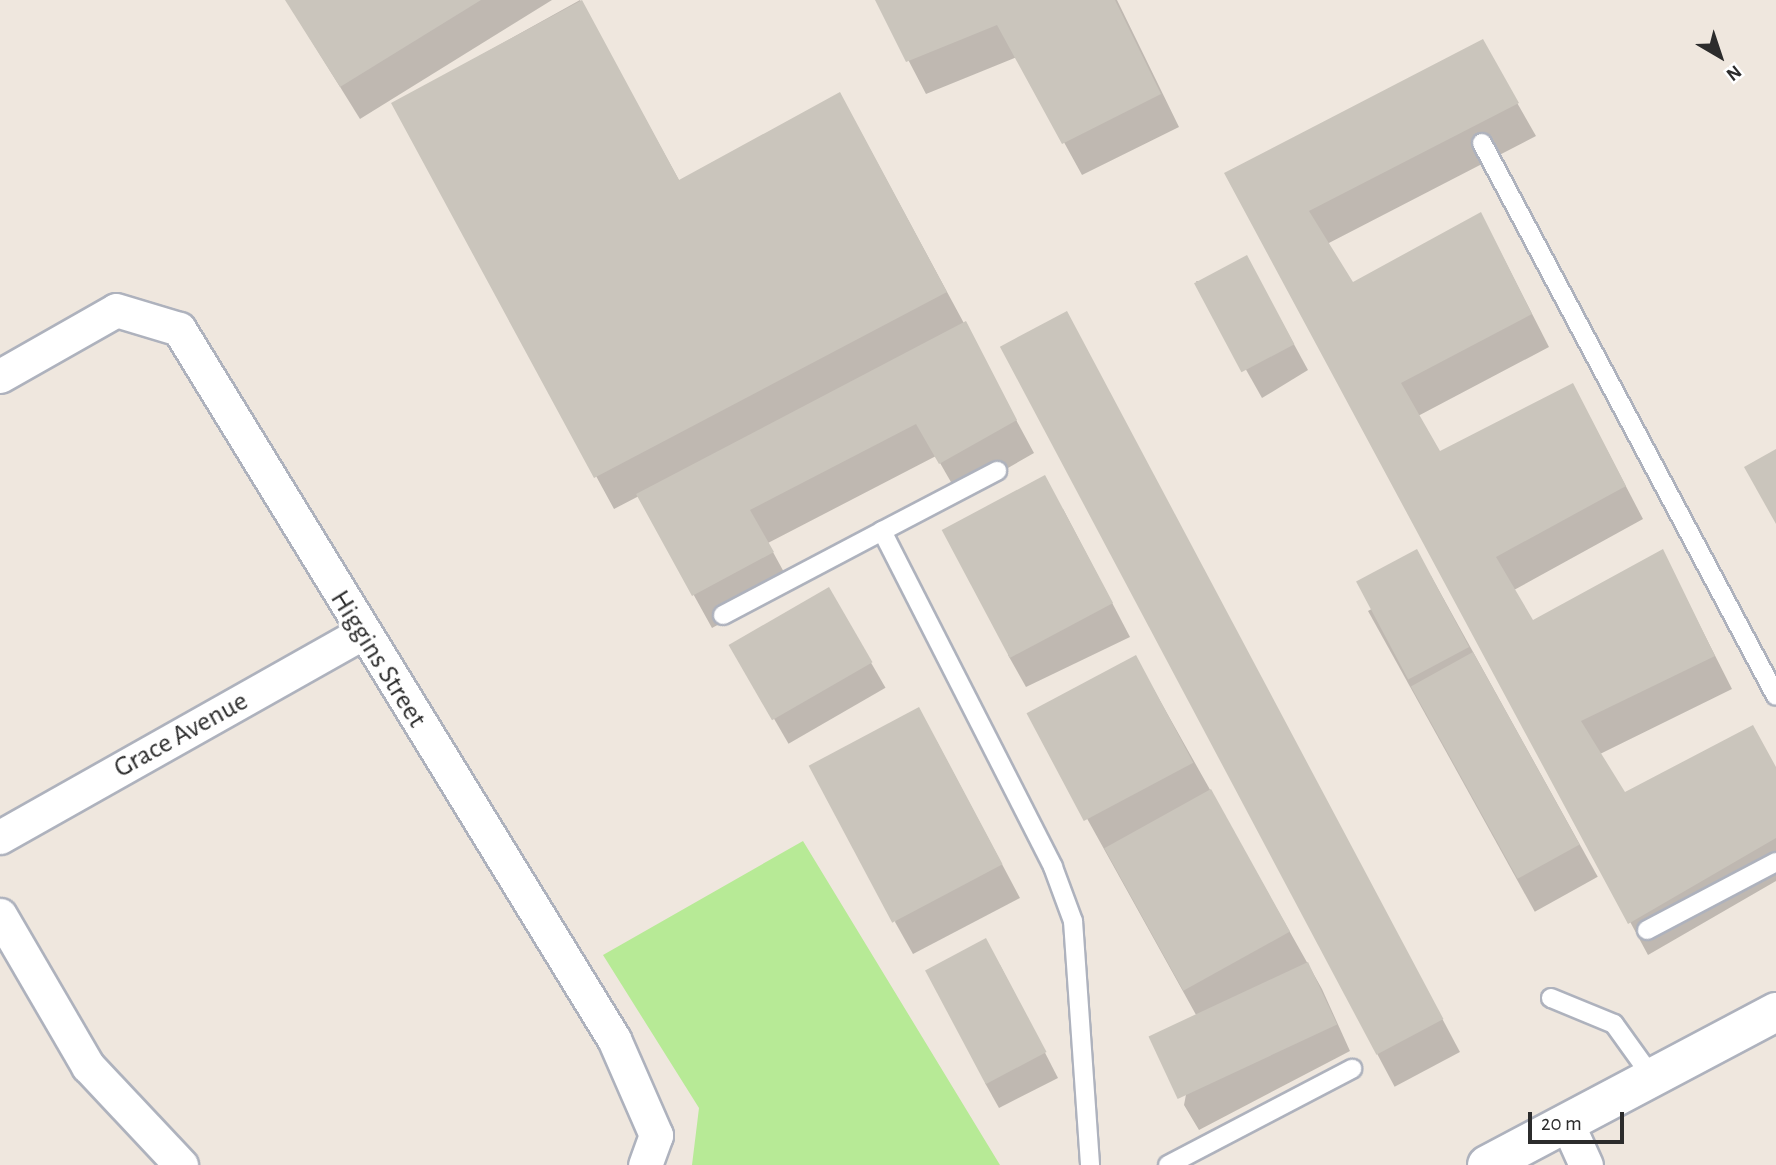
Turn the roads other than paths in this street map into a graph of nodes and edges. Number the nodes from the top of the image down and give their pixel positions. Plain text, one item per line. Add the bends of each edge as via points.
1 (1482, 143) dead end
2 (0, 376) edge
3 (998, 471) dead end
4 (882, 531) junction
5 (723, 615) dead end
6 (362, 633) junction
7 (1776, 696) edge
8 (0, 837) edge
9 (1776, 862) edge
10 (0, 915) edge
11 (1647, 930) dead end
12 (1551, 998) dead end
13 (1776, 1012) edge
14 (1352, 1069) dead end
15 (1652, 1077) junction
16 (1567, 1123) junction
17 (181, 1165) edge
18 (645, 1165) edge
19 (1090, 1165) edge
20 (1168, 1165) edge
21 (1487, 1165) edge
22 (1586, 1165) edge

1 - 7 lane
2 - 6 street, Higgins Street via 117,310 179,329
3 - 4 lane
4 - 5 lane
4 - 19 lane via 1053,867 1073,921
6 - 8 street, Grace Avenue
6 - 18 street, Higgins Street via 641,1089 656,1135
9 - 11 lane
10 - 17 street via 88,1066
12 - 15 lane via 1614,1024
13 - 15 main road
14 - 20 lane
15 - 16 main road
16 - 21 main road
16 - 22 street

